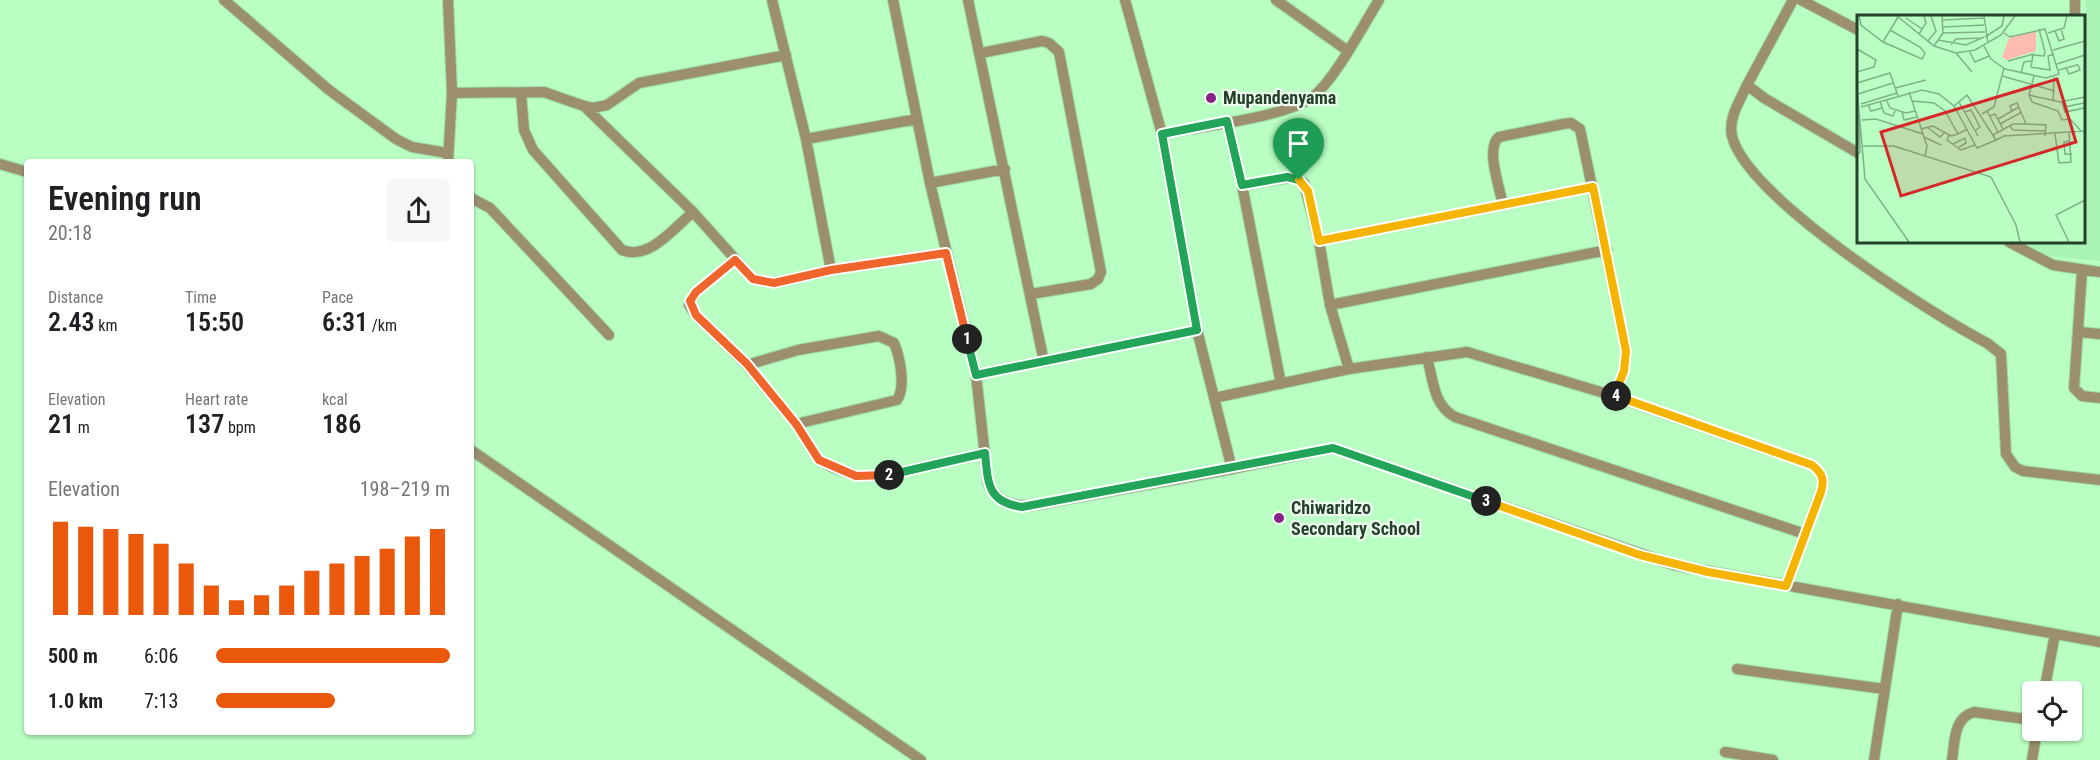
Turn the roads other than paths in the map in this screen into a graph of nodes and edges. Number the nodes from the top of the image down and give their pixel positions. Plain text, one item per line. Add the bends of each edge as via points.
1 (224, 0) edge
2 (448, 0) edge
3 (772, 0) edge
4 (893, 0) edge
5 (968, 0) edge
6 (1125, 0) edge
7 (1276, 0) edge
8 (1379, 0) edge
9 (1793, 0) edge
10 (1801, 0) edge
11 (1857, 29) edge
12 (1348, 51) junction
13 (981, 52) junction
14 (786, 55) junction
15 (1748, 85) junction
16 (452, 93) junction
17 (521, 93) junction
18 (584, 106) junction
19 (917, 119) junction
20 (1227, 121) junction
21 (1162, 134) junction
22 (806, 139) junction
23 (1857, 150) edge
24 (448, 158) edge
25 (0, 164) edge
26 (1005, 169) junction
27 (24, 171) edge
28 (930, 183) junction
29 (1242, 185) junction
30 (1593, 187) junction
31 (474, 200) edge
32 (1503, 205) junction
33 (693, 212) junction
34 (1319, 241) junction
35 (2011, 243) edge
36 (1607, 250) junction
37 (946, 253) junction
38 (735, 260) junction
39 (831, 270) junction
40 (2082, 271) junction
41 (2100, 272) edge
42 (1031, 294) junction
43 (1330, 305) junction
44 (1197, 330) junction
45 (2079, 332) junction
46 (2100, 334) edge
47 (609, 335) dead end
48 (1427, 357) junction
49 (1044, 362) junction
50 (747, 364) junction
51 (1349, 369) junction
52 (976, 375) junction
53 (1281, 384) junction
54 (1614, 396) junction
55 (1214, 398) junction
56 (2100, 398) edge
57 (796, 424) junction
58 (474, 452) edge
59 (985, 453) junction
60 (1232, 469) junction
61 (2100, 480) edge
62 (1805, 534) junction
63 (1786, 586) junction
64 (1898, 604) junction
65 (2055, 634) junction
66 (2100, 642) edge
67 (1737, 669) dead end
68 (2046, 681) edge
69 (1884, 689) junction
70 (2022, 719) edge
71 (2035, 741) edge
72 (1725, 752) dead end
73 (921, 760) edge
74 (1773, 760) edge
75 (1874, 760) edge
76 (1952, 760) edge
77 (2032, 760) edge

1 - 24 street via 329,90 396,139
2 - 16 street
3 - 14 street
4 - 19 street
5 - 13 street
6 - 21 street
7 - 12 street
8 - 12 street
9 - 15 street
10 - 11 street
12 - 20 street via 1315,96 1281,112
13 - 26 street
13 - 42 street via 1042,41 1059,52 1101,272 1091,284
14 - 18 street via 652,80 630,87 600,108
14 - 22 street
15 - 23 street
15 - 61 street via 1731,126 1734,143 1754,172 1835,247 2001,354 2006,454 2015,467
16 - 17 street
16 - 24 street
17 - 18 street via 555,94
17 - 33 street via 527,140 622,250 643,252
18 - 33 street
19 - 22 street
19 - 28 street
20 - 21 street
20 - 29 street
21 - 44 street
22 - 39 street
25 - 27 street
26 - 28 street
26 - 42 street
28 - 37 street
29 - 34 street via 1287,177 1304,183
29 - 53 street
30 - 32 street
30 - 32 street via 1580,129 1571,123 1563,124 1494,141 1492,150
30 - 36 street
31 - 47 street via 490,208
32 - 34 street
33 - 38 street
34 - 43 street
35 - 40 street via 2041,261
36 - 43 street
36 - 54 street via 1626,351 1624,371
37 - 39 street
37 - 52 street
38 - 39 street via 761,282 774,283
38 - 50 street via 696,292 689,305
40 - 41 street
40 - 45 street
42 - 49 street
43 - 51 street
44 - 49 street
44 - 55 street
45 - 46 street
45 - 56 street via 2074,388 2082,396
48 - 51 street
48 - 54 street via 1467,352
48 - 62 street via 1438,404 1455,417
49 - 52 street
50 - 57 street
50 - 57 street via 879,336 894,343 902,393 897,400
51 - 53 street
52 - 59 street
53 - 55 street
54 - 62 street via 1812,465 1821,473 1824,483
55 - 60 street
57 - 59 street via 819,460 856,476 884,476
58 - 73 street
59 - 60 street via 993,493 1001,501 1022,507
60 - 63 street via 1333,448 1640,555
62 - 63 street
63 - 64 street
64 - 65 street
64 - 69 street
65 - 66 street
65 - 68 street
67 - 69 street
69 - 75 street
70 - 76 street via 1968,714 1957,727
71 - 77 street
72 - 74 street

